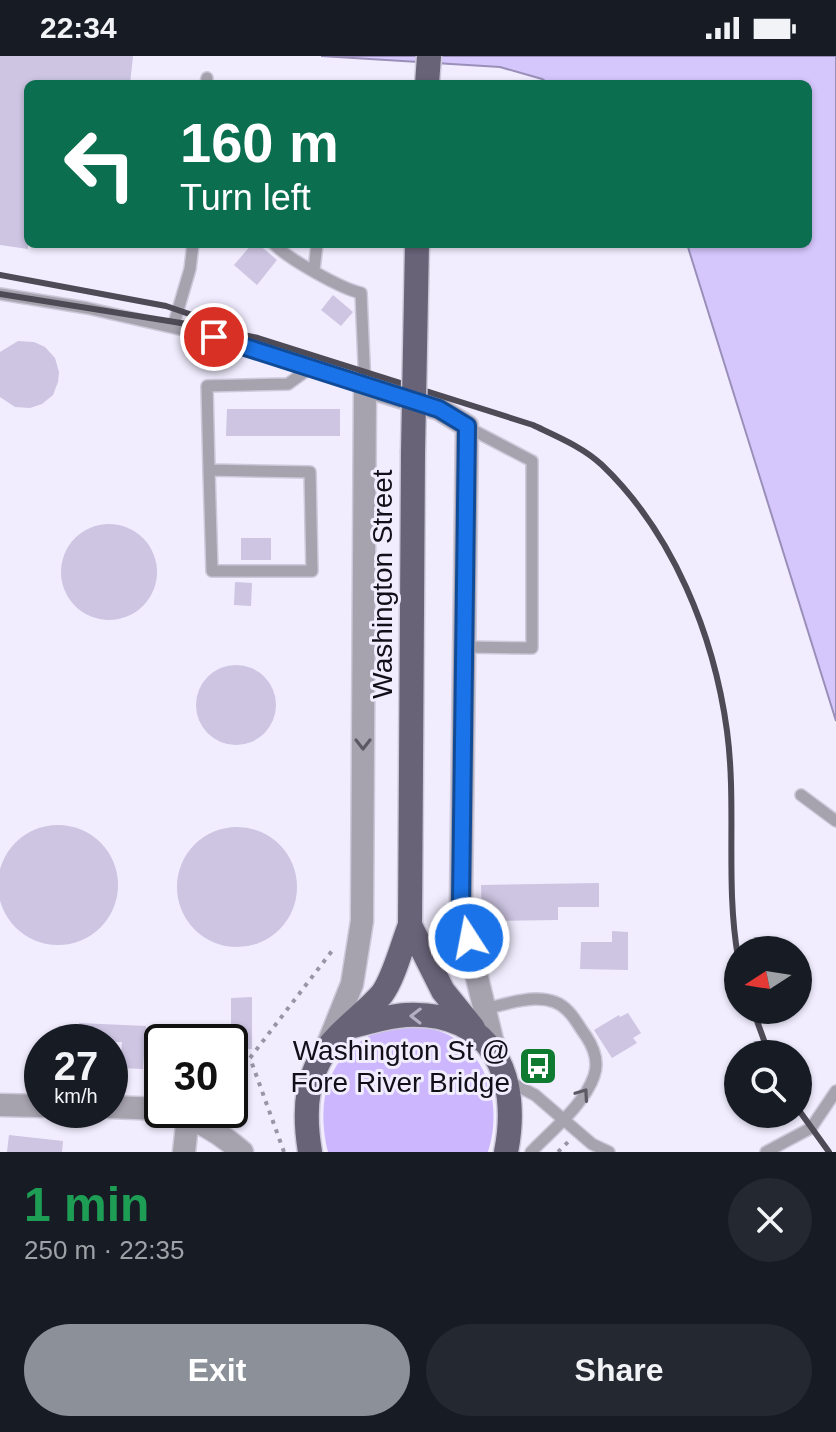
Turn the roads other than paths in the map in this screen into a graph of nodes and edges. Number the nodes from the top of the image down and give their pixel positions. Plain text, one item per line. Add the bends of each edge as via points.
1 (429, 56) edge
2 (427, 80) edge
3 (193, 248) edge
4 (278, 248) edge
5 (317, 248) edge
6 (417, 248) edge
7 (314, 270) junction
8 (0, 294) edge
9 (173, 327) junction
10 (310, 368) junction
11 (365, 386) junction
12 (467, 426) junction
13 (209, 470) junction
14 (465, 647) junction
15 (801, 795) dead end
16 (836, 821) edge
17 (410, 925) junction
18 (485, 1009) junction
19 (346, 1028) junction
20 (489, 1047) junction
21 (326, 1049) junction
22 (508, 1081) junction
23 (834, 1099) edge
24 (0, 1105) edge
25 (24, 1106) edge
26 (562, 1119) junction
27 (187, 1128) edge
28 (211, 1128) edge
29 (184, 1152) edge
30 (242, 1152) edge
31 (310, 1152) edge
32 (506, 1152) edge
33 (531, 1152) edge
34 (609, 1152) edge
35 (766, 1152) edge

1 - 2 main road
3 - 9 lane
4 - 7 lane
5 - 7 lane
6 - 17 main road, Washington Street, bridge
7 - 11 lane via 345,290 361,293
8 - 9 lane
9 - 10 lane
10 - 11 lane
10 - 13 lane via 288,384 207,386
11 - 12 street via 439,409
11 -> 21 street via 362,921 352,984
12 - 14 street
12 - 14 lane via 532,461 532,648
13 - 13 lane via 310,472 312,571 212,571
14 - 18 street via 461,902
15 - 16 lane
17 - 19 main road, Washington Street via 385,990
17 - 20 main road, Washington Street via 443,991
18 - 20 street
26 -> 18 lane via 594,1076 596,1061 584,1033 566,1008 554,1002 521,1000
20 -> 19 main road via 450,1020 430,1016 406,1015
19 - 21 main road, Washington Street
20 - 22 main road
21 - 31 main road, Washington Street via 307,1093
22 - 26 lane via 535,1095
22 - 32 main road via 512,1120
23 - 35 lane via 811,1128
24 - 25 street
26 - 33 lane
26 - 34 lane
27 - 29 street
28 - 30 street

